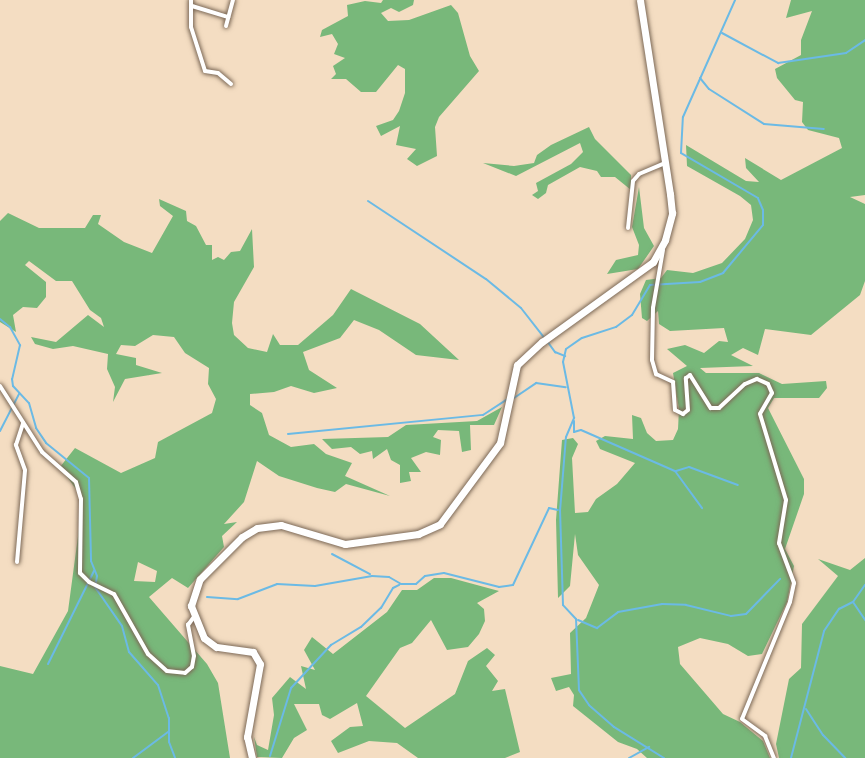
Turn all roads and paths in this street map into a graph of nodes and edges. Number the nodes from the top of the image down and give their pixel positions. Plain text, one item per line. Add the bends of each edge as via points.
1 (233, 0) edge
2 (640, 0) edge
3 (191, 3) edge
4 (228, 17) junction
5 (226, 26) dead end
6 (231, 84) dead end
7 (665, 163) junction
8 (628, 228) dead end
9 (665, 240) junction
10 (0, 386) edge
11 (23, 423) junction
12 (17, 562) dead end
13 (193, 618) junction
14 (252, 758) edge
15 (774, 758) edge

1 - 4 street
2 - 7 main road
3 - 4 street
3 - 6 street via 191,27 205,71 218,73
4 - 5 street
7 - 8 street via 633,181
7 - 9 main road via 672,213
9 - 13 main road via 653,262 517,365 494,456 440,524 418,534 345,544 294,527 257,528 200,579 192,595
9 - 15 street via 652,360 656,374 673,382 675,410 688,410 690,375 711,408 719,408 757,379 772,393 760,414 786,500 779,543 794,583 742,719 765,736
10 - 11 street
11 - 12 street via 16,445 25,470
11 - 13 street via 42,452 79,489 80,573 114,594 148,654 167,671 185,673 192,667 188,625
13 - 14 main road via 212,645 248,650 260,664 247,737

